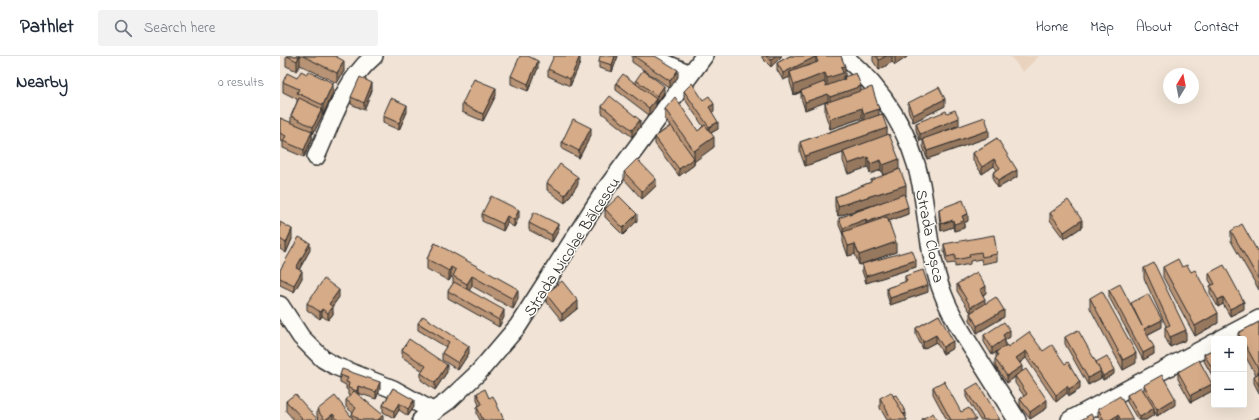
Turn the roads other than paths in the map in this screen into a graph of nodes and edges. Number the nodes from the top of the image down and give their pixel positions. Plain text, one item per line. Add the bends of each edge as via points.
1 (374, 56) edge
2 (649, 56) edge
3 (704, 56) edge
4 (844, 56) edge
5 (690, 74) junction
6 (316, 157) dead end
7 (280, 305) edge
8 (1259, 319) edge
9 (1227, 336) edge
10 (1211, 345) edge
11 (427, 416) edge
12 (1017, 420) edge
13 (1070, 420) edge

1 - 6 street via 357,74 346,91
2 - 5 street
3 - 5 street, Strada Nicolae Bălcescu
4 - 12 street, Strada Cloșca via 864,74 885,100 899,124 910,148 920,183 942,293 951,315
5 - 11 street, Strada Nicolae Bălcescu via 605,190 518,326 478,373
7 - 11 street via 300,337 323,359 393,390
8 - 9 street
10 - 13 street

